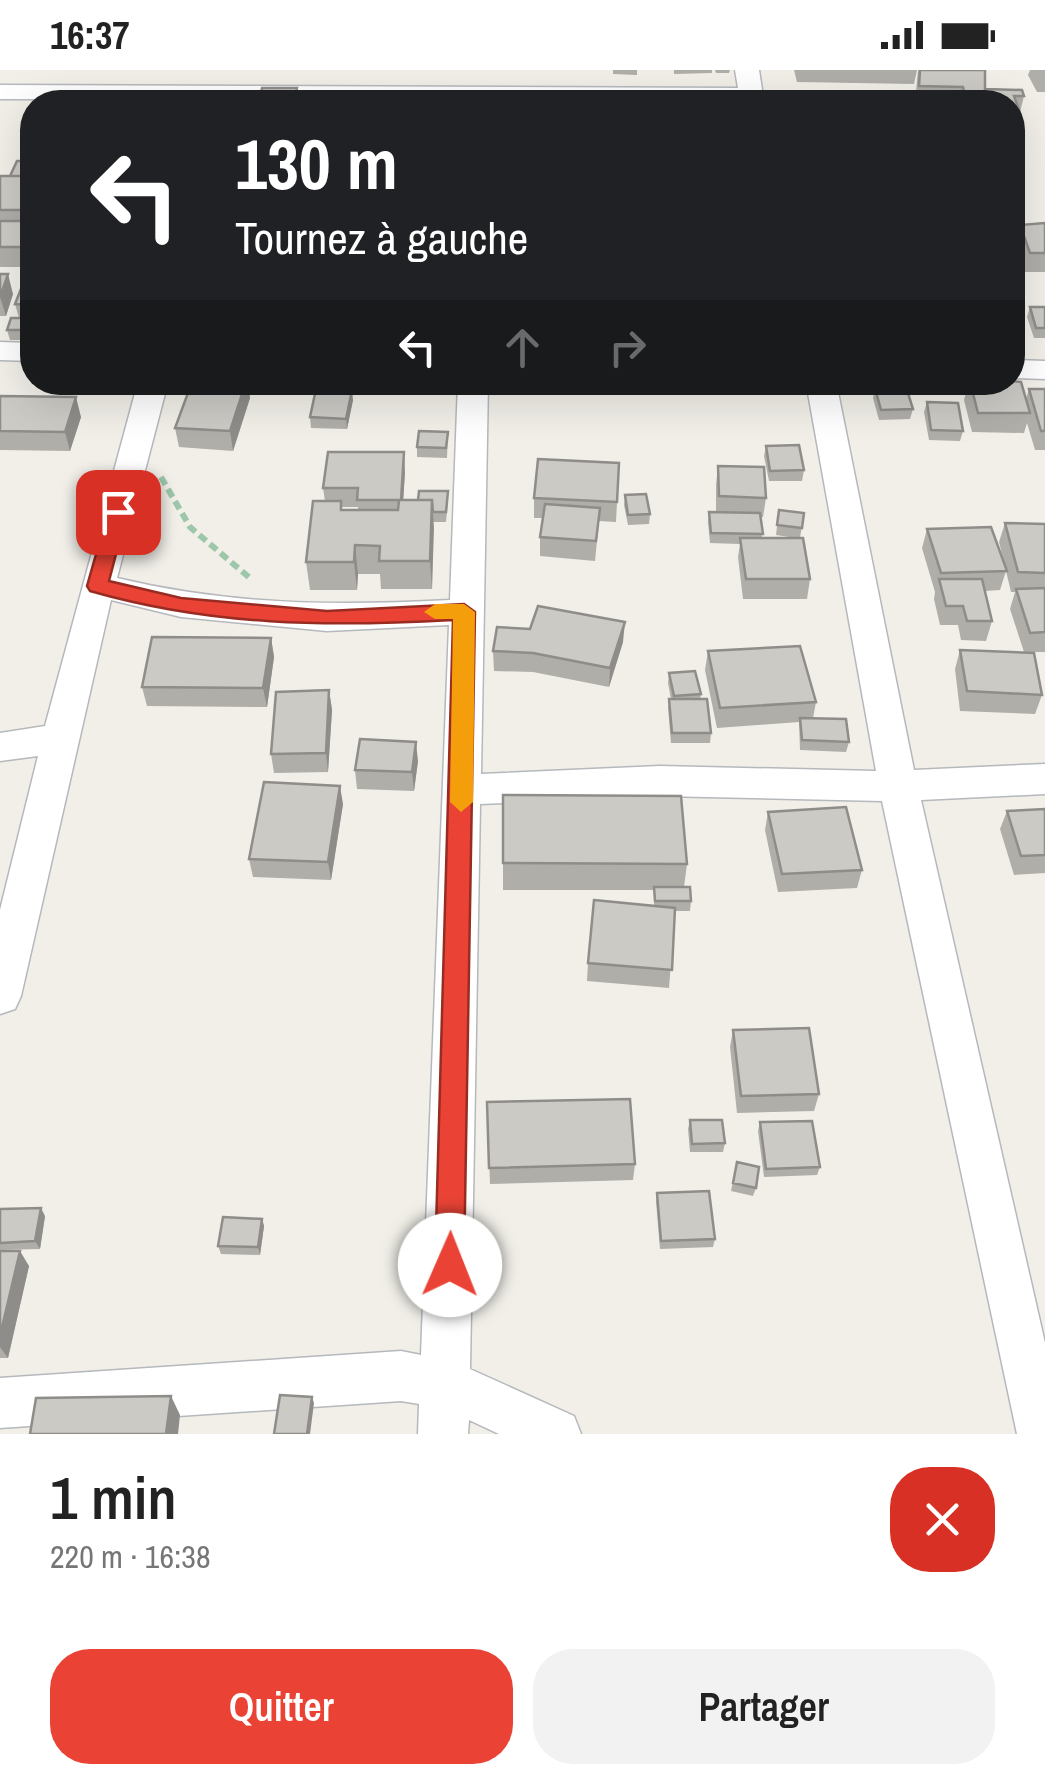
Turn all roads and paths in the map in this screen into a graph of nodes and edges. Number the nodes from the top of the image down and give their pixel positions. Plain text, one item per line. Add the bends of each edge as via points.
1 (212, 88) edge
2 (477, 88) edge
3 (106, 90) edge
4 (527, 90) edge
5 (150, 395) edge
6 (472, 395) edge
7 (823, 395) edge
8 (138, 438) junction
9 (97, 586) junction
10 (464, 612) junction
11 (295, 616) junction
12 (61, 738) junction
13 (0, 747) edge
14 (1045, 779) edge
15 (896, 786) junction
16 (462, 790) junction
17 (8, 935) edge
18 (0, 996) edge
19 (446, 1384) junction
20 (0, 1403) edge
21 (443, 1434) edge
22 (556, 1434) edge
23 (1042, 1434) edge

1 - 2 street
1 - 3 street
2 - 4 street
5 - 8 street
6 - 10 street
7 - 15 street
8 - 9 street
8 - 11 path via 190,527
9 - 11 street via 181,605
9 - 12 street
10 - 11 street
10 - 16 street
12 - 13 street
12 - 17 street
14 - 15 street
15 - 16 street via 660,781
15 - 23 street via 960,1094
16 - 19 street
17 - 18 street
19 - 20 street via 401,1376
19 - 21 street
19 - 22 street

